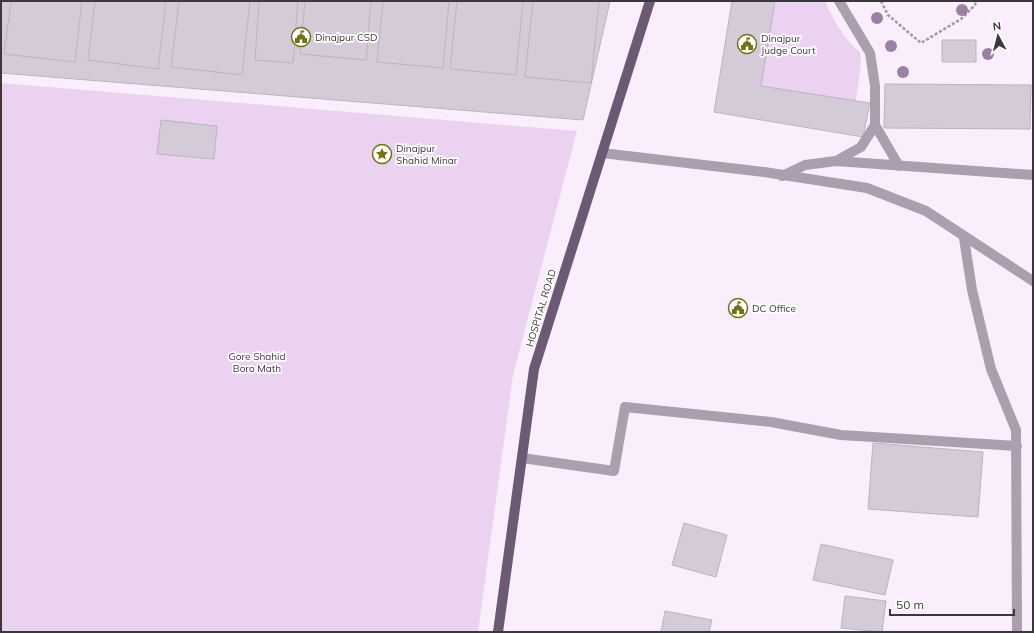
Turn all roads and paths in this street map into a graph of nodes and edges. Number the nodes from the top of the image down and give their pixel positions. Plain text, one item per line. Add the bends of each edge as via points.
1 (650, 1) edge
2 (839, 1) edge
3 (881, 1) edge
4 (976, 1) edge
5 (875, 125) junction
6 (602, 153) junction
7 (836, 161) junction
8 (899, 166) junction
9 (1033, 174) edge
10 (782, 176) junction
11 (964, 238) junction
12 (1033, 281) edge
13 (1017, 446) junction
14 (522, 458) junction
15 (498, 632) edge
16 (1017, 632) edge

1 - 6 main road, HOSPITAL ROAD
2 - 5 street via 870,53 876,86
3 - 4 path via 888,15 921,43 961,19 975,6
5 - 7 street via 861,147
5 - 8 street
6 - 10 street
6 - 14 main road, HOSPITAL ROAD via 534,369
7 - 8 street
7 - 10 street via 805,165
8 - 9 street
10 - 11 street via 867,188 926,211
11 - 12 street
11 - 13 street via 972,290 991,369 1016,430
13 - 14 street via 841,435 771,422 625,407 614,471
13 - 16 street
14 - 15 main road, HOSPITAL ROAD

